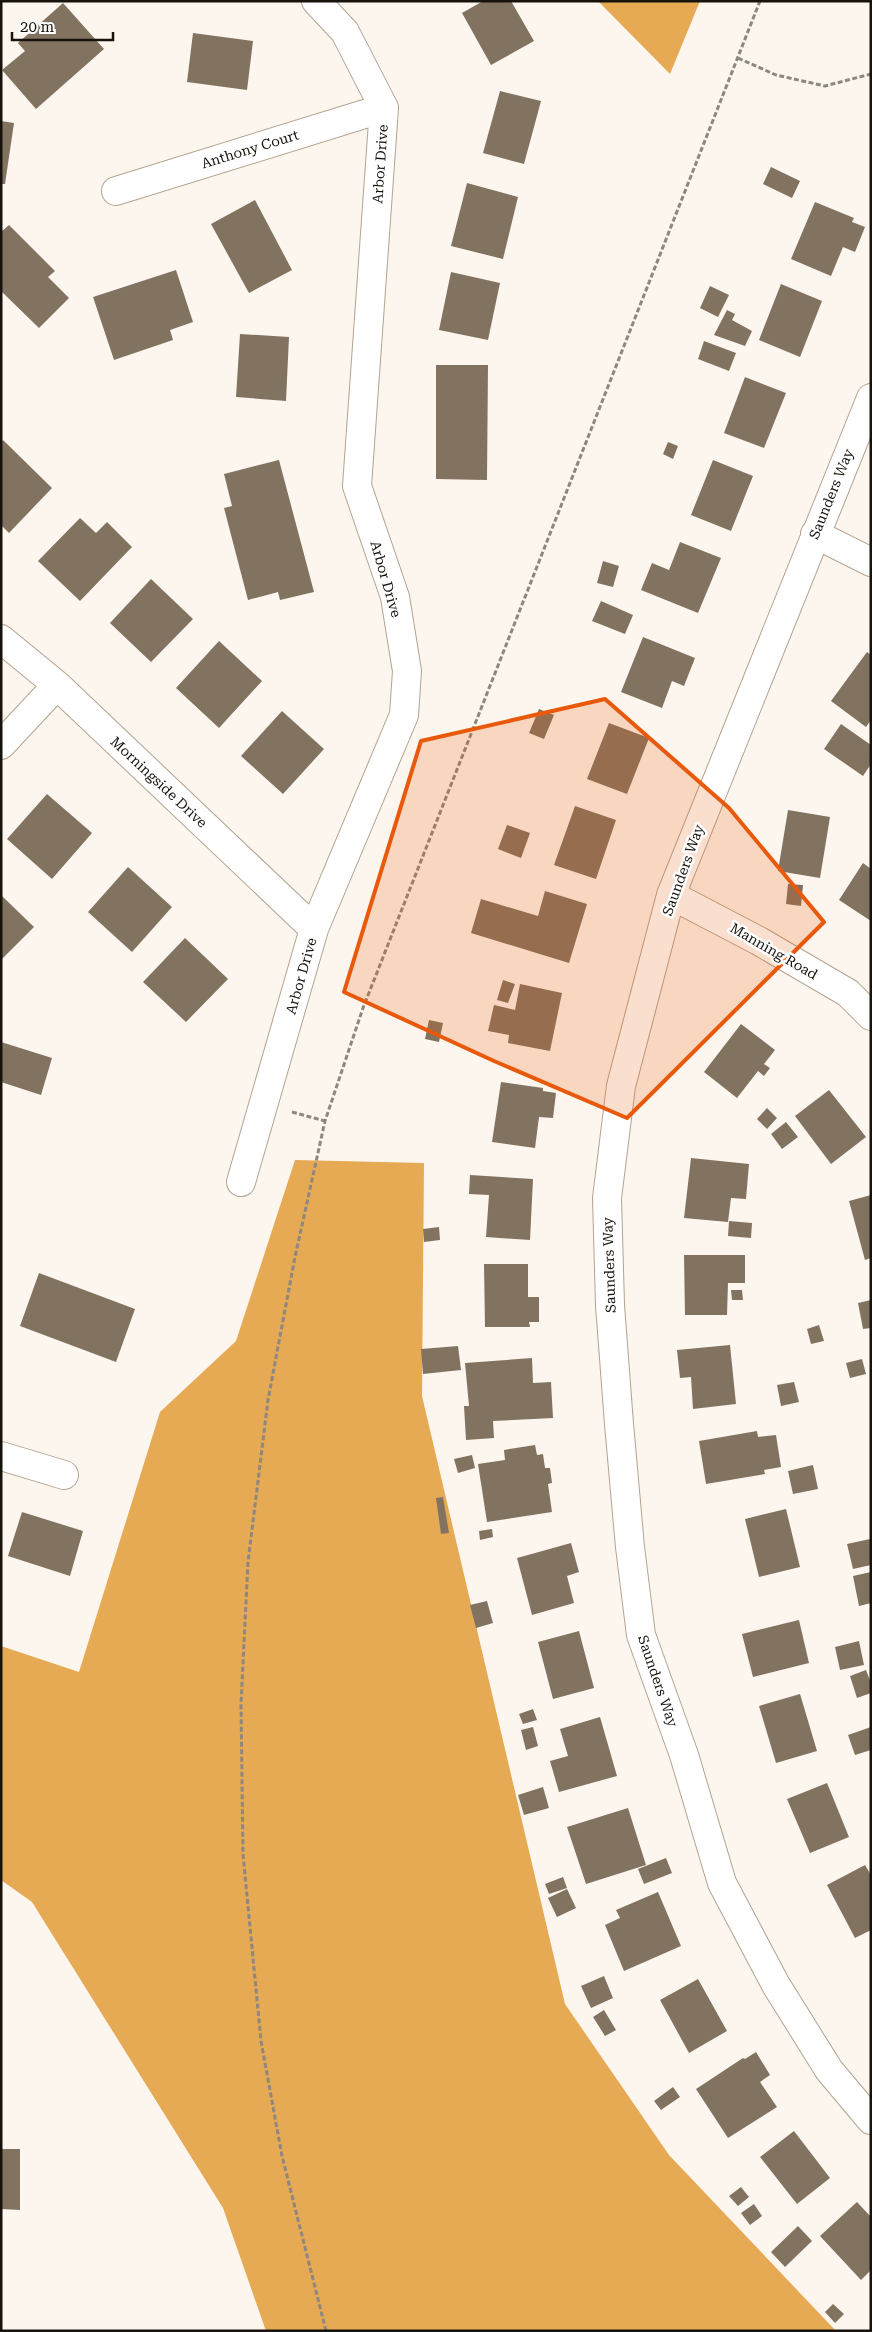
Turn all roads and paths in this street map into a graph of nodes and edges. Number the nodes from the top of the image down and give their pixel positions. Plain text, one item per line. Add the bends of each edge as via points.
1 (316, 1) edge
2 (760, 1) edge
3 (738, 58) junction
4 (871, 74) edge
5 (384, 108) junction
6 (116, 191) dead end
7 (871, 398) edge
8 (814, 534) junction
9 (871, 562) edge
10 (1, 639) edge
11 (57, 685) junction
12 (1, 745) edge
13 (671, 895) junction
14 (314, 929) junction
15 (871, 1016) edge
16 (241, 1182) dead end
17 (1, 1456) edge
18 (64, 1475) dead end
19 (871, 2120) edge
20 (326, 2331) edge

1 - 5 street, Arbor Drive via 345,32
2 - 3 path
3 - 4 path via 776,75 825,86
3 - 20 path via 363,1008 325,1122 268,1400 248,1562 241,1704 243,1854 261,2041 282,2156
5 - 6 street, Anthony Court
5 - 14 street, Arbor Drive via 358,486 394,597 408,671 404,715
7 - 8 street, Saunders Way
8 - 9 street
8 - 13 street, Saunders Way
10 - 11 street, Morningside Drive
11 - 12 street
11 - 14 street, Morningside Drive
13 - 15 street, Manning Road via 760,941 848,993
13 - 19 street, Saunders Way via 621,1086 607,1198 610,1305 619,1424 641,1635 684,1755 722,1883 776,1985 829,2070
14 - 16 street, Arbor Drive
17 - 18 street

